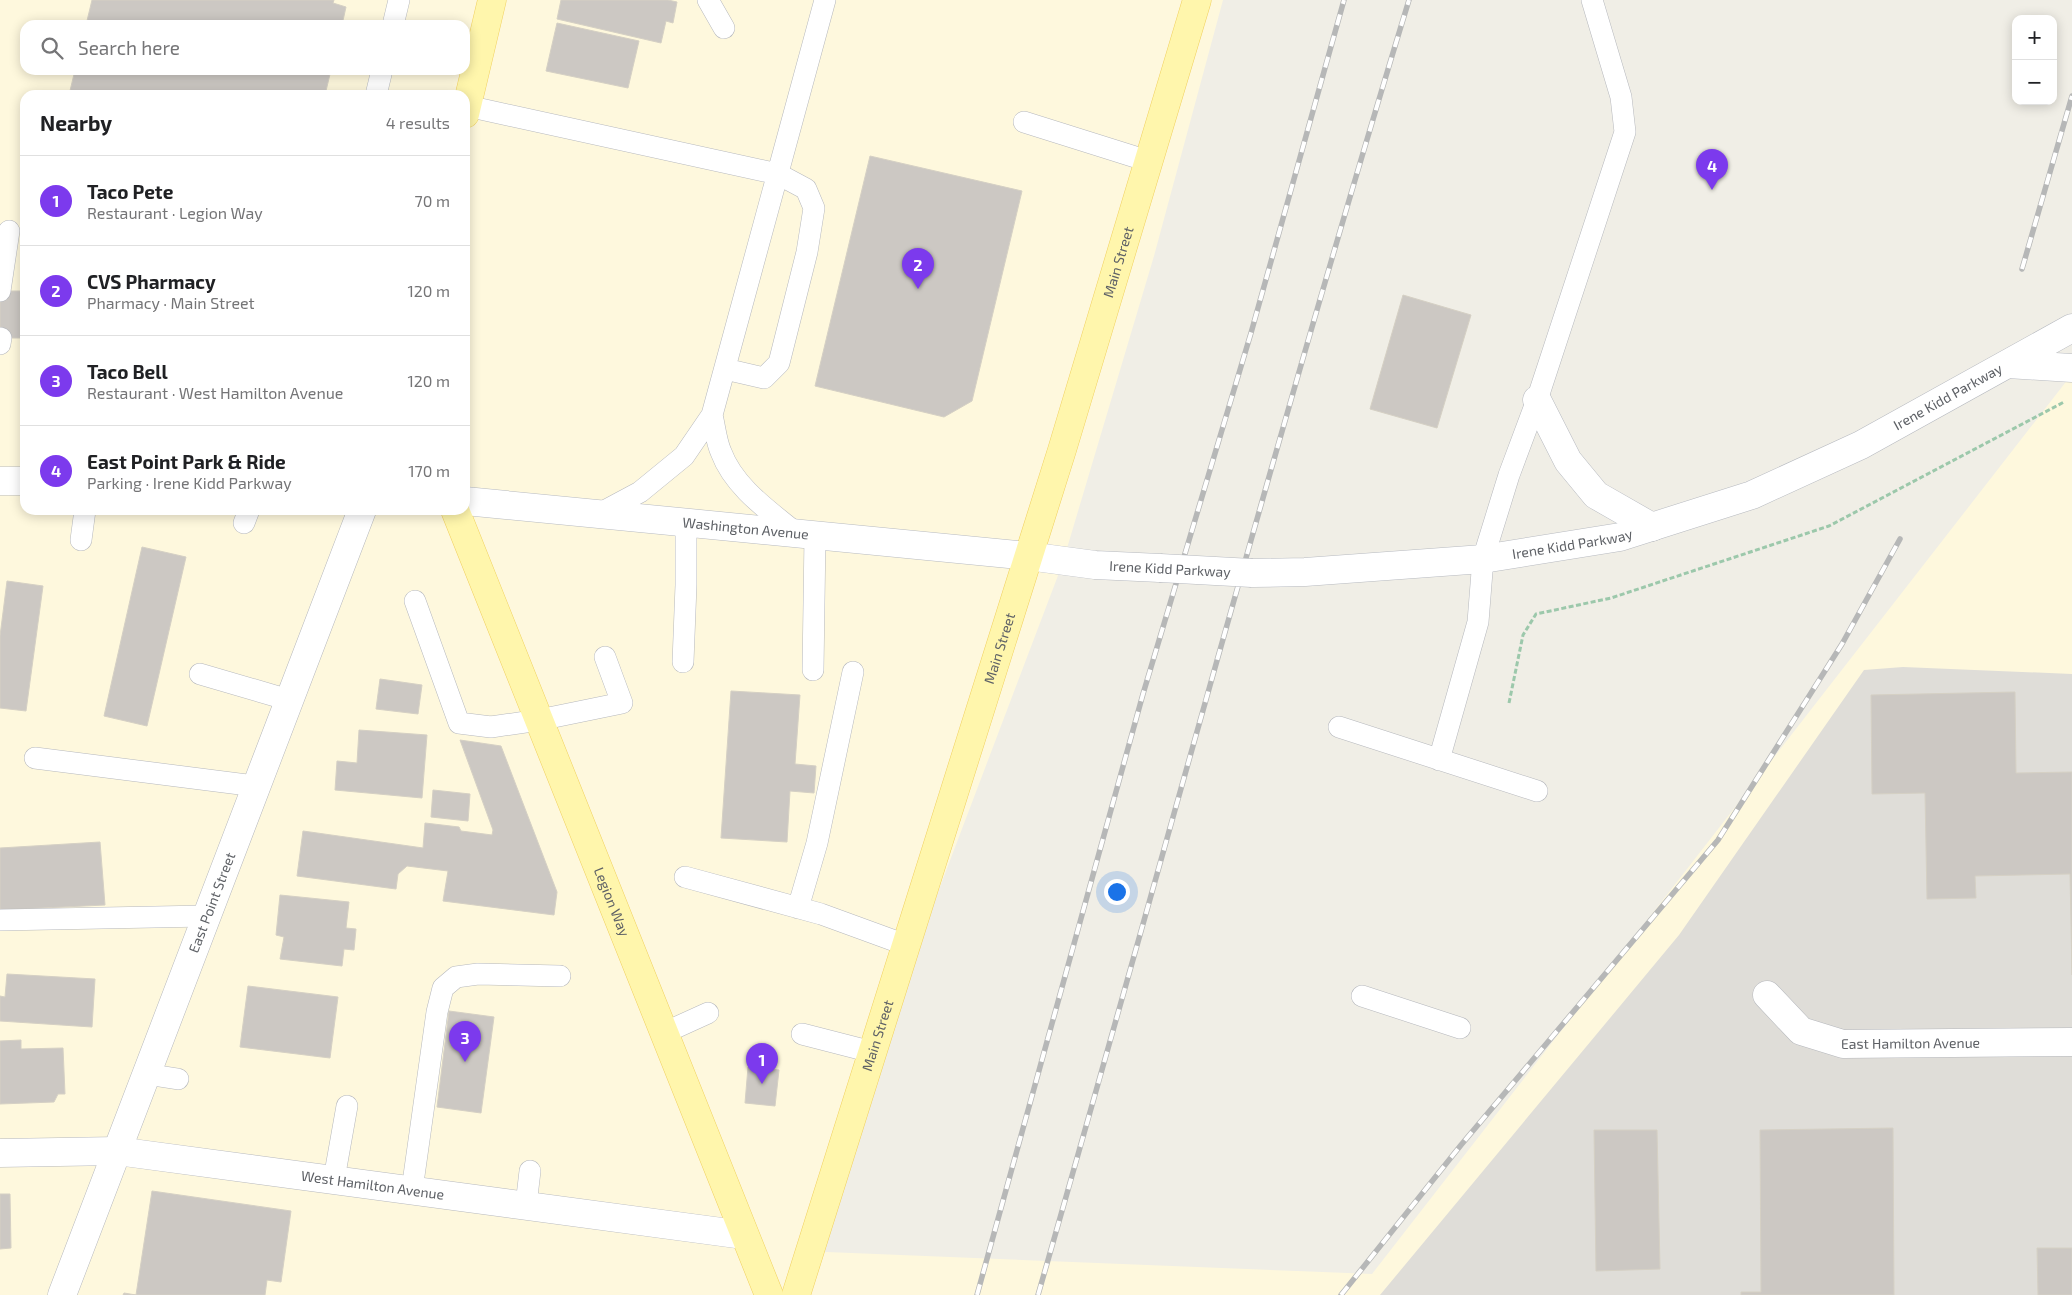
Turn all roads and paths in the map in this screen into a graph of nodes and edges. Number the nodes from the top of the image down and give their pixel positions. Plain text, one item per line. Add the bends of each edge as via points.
1 (399, 0) edge
2 (492, 0) edge
3 (708, 0) edge
4 (825, 0) edge
5 (1197, 0) edge
6 (1592, 0) edge
7 (394, 20) edge
8 (724, 28) dead end
9 (381, 75) edge
10 (377, 90) edge
11 (470, 93) edge
12 (470, 111) edge
13 (1024, 122) dead end
14 (1148, 161) junction
15 (778, 174) junction
16 (11, 231) edge
17 (0, 291) edge
18 (2072, 328) edge
19 (2008, 364) junction
20 (2072, 368) edge
21 (725, 369) junction
22 (1537, 400) junction
23 (2067, 401) dead end
24 (712, 415) junction
25 (0, 481) edge
26 (20, 481) edge
27 (470, 502) edge
28 (84, 515) edge
29 (360, 515) edge
30 (457, 515) edge
31 (596, 515) junction
32 (686, 523) junction
33 (1652, 527) junction
34 (805, 535) junction
35 (81, 540) dead end
36 (1028, 556) junction
37 (1482, 559) junction
38 (414, 601) dead end
39 (605, 657) dead end
40 (683, 662) dead end
41 (813, 670) dead end
42 (853, 672) dead end
43 (200, 674) dead end
44 (289, 700) junction
45 (1509, 703) dead end
46 (539, 720) junction
47 (1339, 727) dead end
48 (35, 758) dead end
49 (1439, 760) junction
50 (256, 786) junction
51 (1537, 791) dead end
52 (685, 877) dead end
53 (798, 908) junction
54 (206, 916) junction
55 (0, 920) edge
56 (906, 945) junction
57 (560, 976) dead end
58 (1767, 995) dead end
59 (1362, 996) dead end
60 (708, 1013) dead end
61 (1460, 1028) dead end
62 (664, 1033) junction
63 (802, 1034) dead end
64 (2072, 1042) edge
65 (872, 1052) junction
66 (146, 1074) junction
67 (178, 1079) dead end
68 (347, 1106) dead end
69 (117, 1151) junction
70 (0, 1153) edge
71 (530, 1171) dead end
72 (334, 1179) junction
73 (412, 1190) junction
74 (526, 1205) junction
75 (744, 1235) junction
76 (62, 1295) edge
77 (768, 1295) edge
78 (796, 1295) edge

1 - 7 lane
2 - 11 main road
3 - 8 lane
4 - 15 lane
5 - 14 main road, Main Street
6 - 22 lane via 1622,98 1625,132
9 - 10 lane
12 - 15 lane
13 - 14 lane
14 - 36 main road, Main Street
15 - 21 lane
15 - 21 lane via 806,189 814,208 807,252 779,363 764,378
16 - 17 lane
18 - 19 street, Irene Kidd Parkway
19 - 20 street
19 - 33 street, Irene Kidd Parkway via 1861,445 1752,494
21 - 24 lane
22 - 33 street via 1568,461 1596,494
22 - 37 lane
23 - 45 path via 1828,526 1611,598 1536,614 1523,636
24 - 31 lane via 684,456 640,492
24 - 34 lane via 720,452 729,468 751,496
25 - 26 street
27 - 31 street, Washington Avenue
28 - 35 lane
29 - 44 street, East Point Street
30 - 46 main road, Legion Way
31 - 32 street, Washington Avenue
32 - 34 street, Washington Avenue
32 - 40 lane
33 - 37 street, Irene Kidd Parkway via 1620,537
34 - 36 street, Washington Avenue
34 - 41 lane
36 - 37 street, Irene Kidd Parkway, bridge via 1095,565 1252,573
36 - 56 main road, Main Street
37 - 49 lane via 1478,622
38 - 46 lane via 459,723 491,727
39 - 46 lane via 622,703
42 - 53 lane via 817,843
43 - 44 lane
44 - 50 street, East Point Street
46 - 62 main road, Legion Way
47 - 49 lane
48 - 50 lane
49 - 51 lane
50 - 54 street, East Point Street
52 - 53 lane
53 - 56 lane
54 - 55 lane
54 - 66 street, East Point Street
56 - 65 main road, Main Street
57 - 73 lane via 478,974 456,977 443,988
58 - 64 street, East Hamilton Avenue via 1802,1031 1843,1044
59 - 61 lane
60 - 62 lane
62 - 75 main road, Legion Way
63 - 65 lane
65 - 78 main road, Main Street
66 - 67 lane
66 - 69 street, East Point Street
68 - 72 lane
69 - 70 street, West Hamilton Avenue
69 - 72 street, West Hamilton Avenue
69 - 76 street, East Point Street
71 - 74 lane
72 - 73 street, West Hamilton Avenue
73 - 74 street, West Hamilton Avenue
74 - 75 street, West Hamilton Avenue
75 - 77 main road, Legion Way

